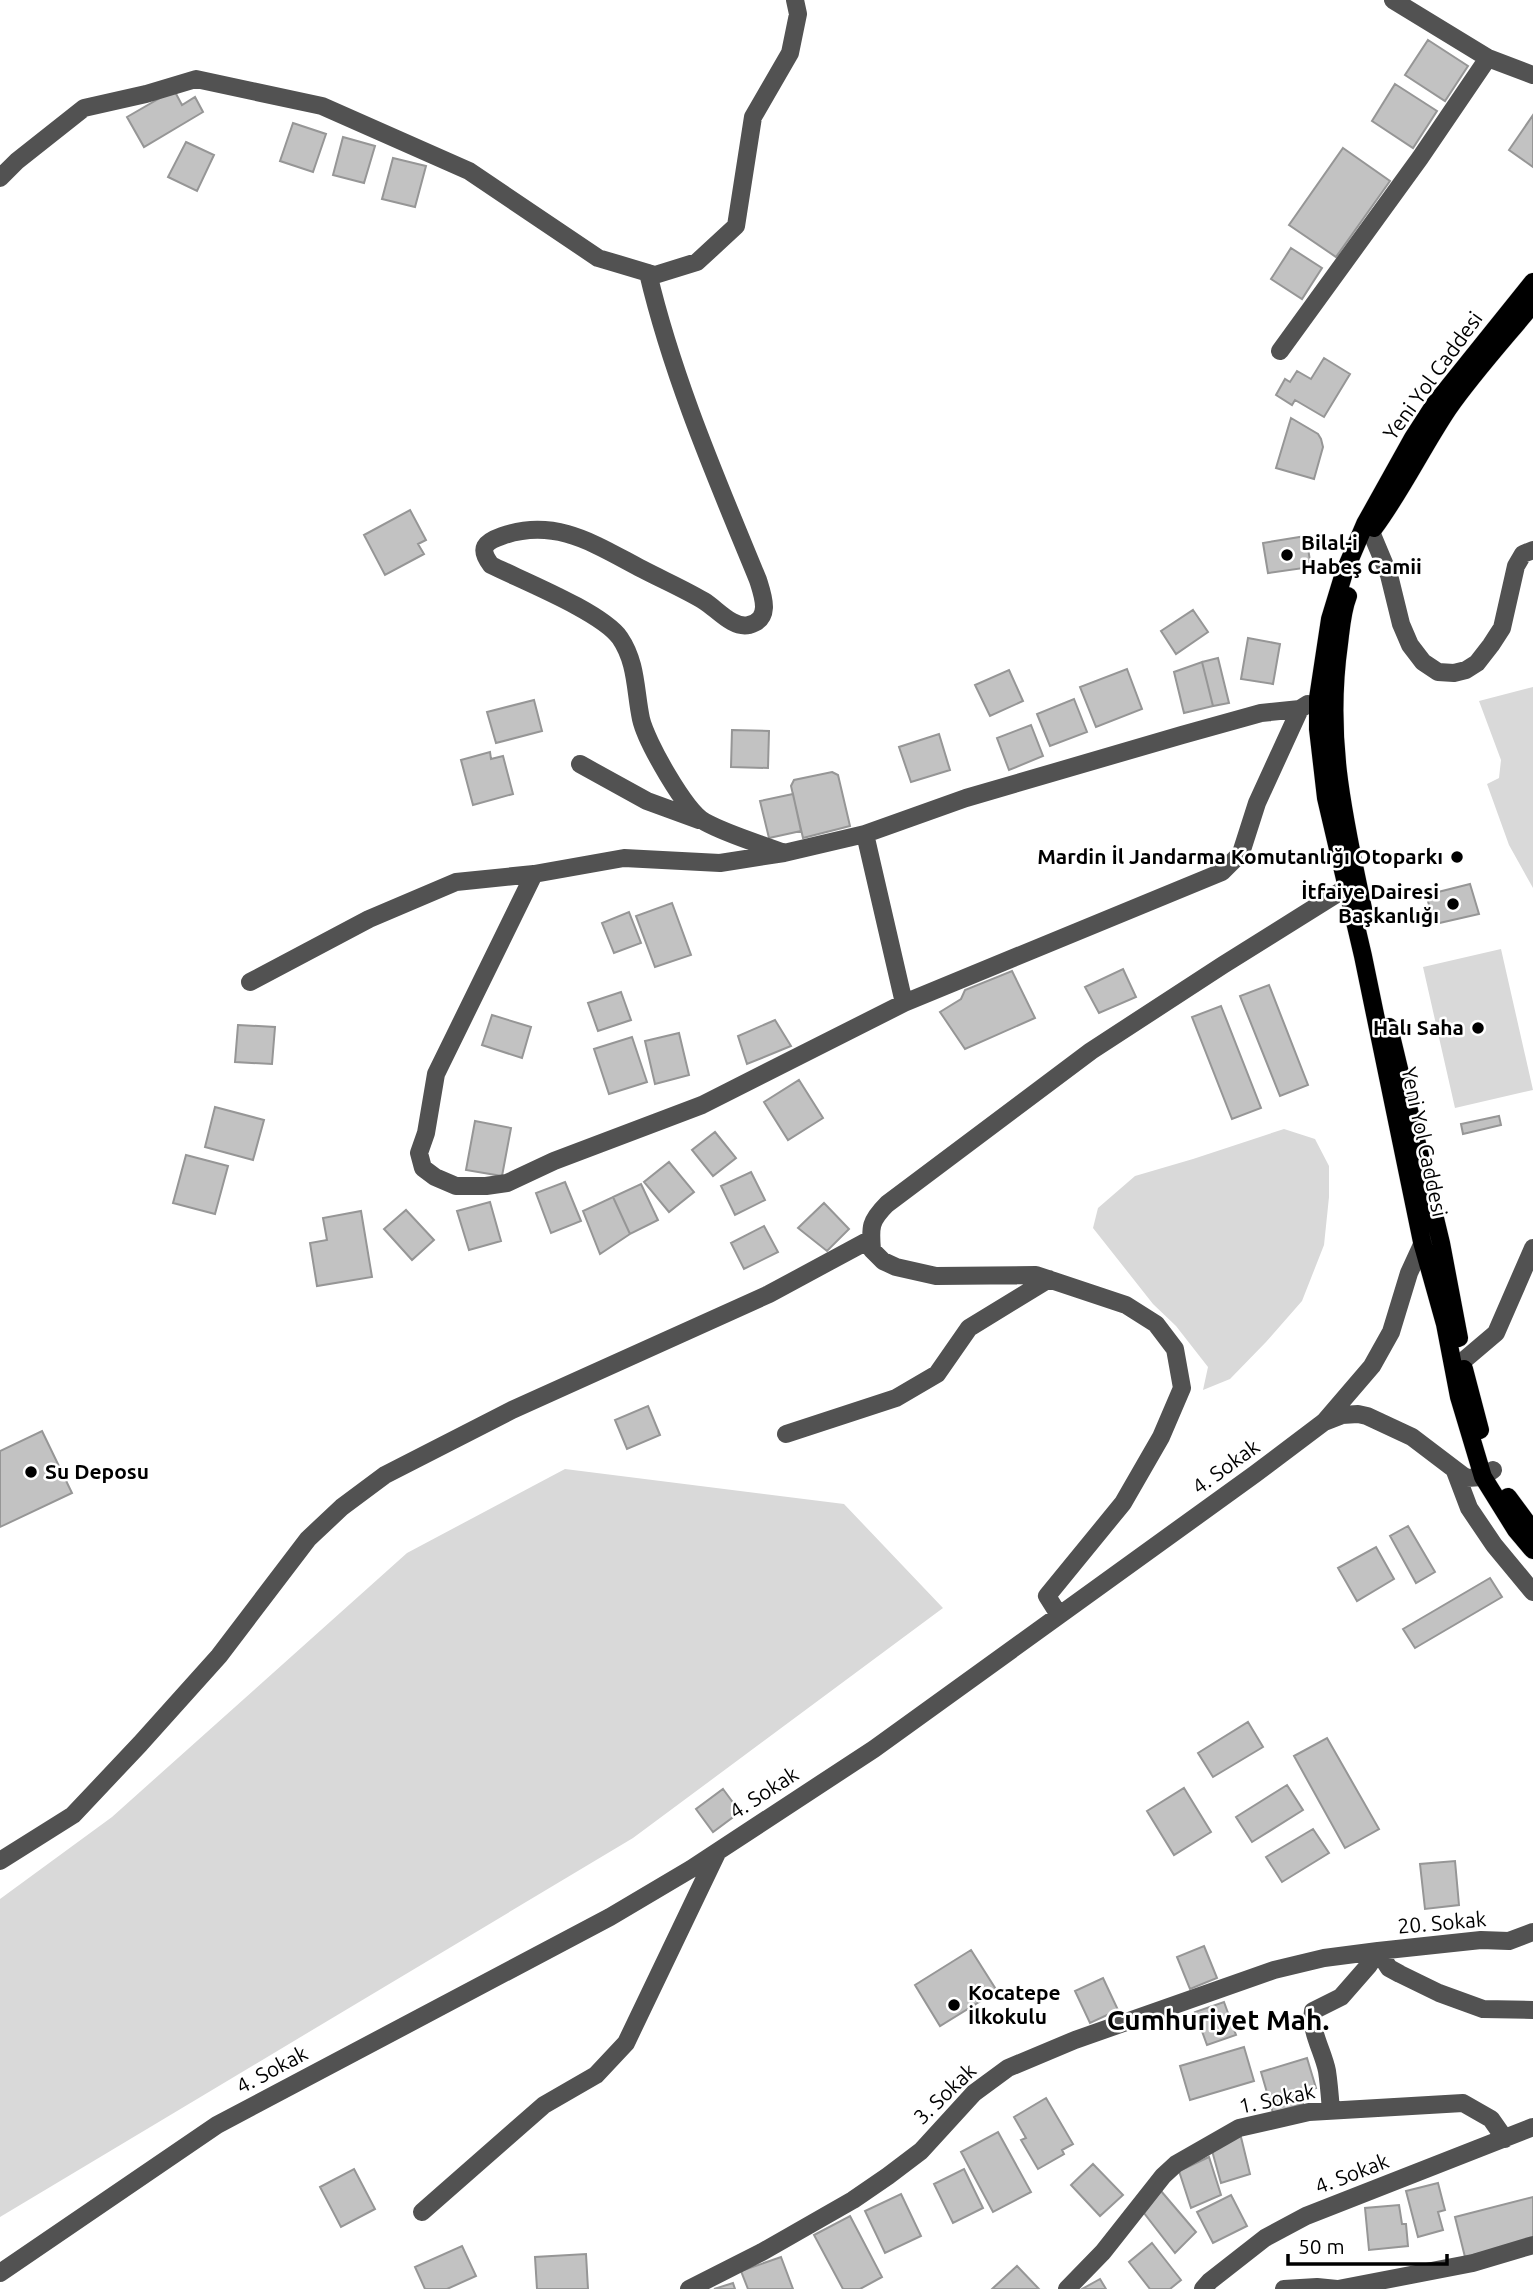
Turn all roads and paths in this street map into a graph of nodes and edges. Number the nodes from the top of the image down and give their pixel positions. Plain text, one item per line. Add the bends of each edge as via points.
1 (794, 0) edge
2 (1393, 0) edge
3 (1488, 58) junction
4 (1533, 75) edge
5 (0, 178) edge
6 (648, 273) junction
7 (1533, 282) edge
8 (1533, 304) edge
9 (1280, 351) dead end
10 (1371, 532) junction
11 (1533, 550) edge
12 (1318, 698) junction
13 (1300, 709) junction
14 (580, 764) dead end
15 (702, 821) junction
16 (865, 834) junction
17 (784, 853) junction
18 (534, 874) junction
19 (1346, 888) junction
20 (250, 982) dead end
21 (904, 1003) junction
22 (1436, 1223) junction
23 (871, 1239) junction
24 (1422, 1242) junction
25 (1533, 1248) edge
26 (1049, 1279) junction
27 (1463, 1361) junction
28 (1324, 1422) junction
29 (786, 1434) dead end
30 (1454, 1471) junction
31 (1488, 1474) junction
32 (1533, 1531) edge
33 (1533, 1550) edge
34 (1533, 1592) edge
35 (1059, 1615) junction
36 (718, 1851) junction
37 (0, 1861) edge
38 (1533, 1932) edge
39 (1378, 1951) junction
40 (1533, 2010) edge
41 (1331, 2111) junction
42 (1533, 2127) edge
43 (1505, 2139) junction
44 (422, 2212) dead end
45 (1533, 2245) edge
46 (0, 2273) edge
47 (1211, 2286) edge
48 (689, 2289) edge
49 (1067, 2289) edge
50 (1284, 2289) edge
51 (1338, 2289) edge

1 - 6 street via 798,15 790,53 753,117 736,226 697,262
2 - 3 street
3 - 4 street
3 - 9 street
5 - 6 street via 84,108 196,79 322,106 469,171 597,258
6 - 15 street via 660,324 696,428 758,580 765,606 762,616 738,626 704,601 581,537 553,530 504,535 484,548 491,565 592,614 619,636 633,664 646,735 684,801
7 - 12 main road, Yeni Yol Caddesi via 1436,404 1365,524 1330,619
8 - 10 main road, Yeni Yol Caddesi via 1450,406
10 - 11 street via 1410,645 1438,672 1466,670 1492,645 1502,628 1516,566
10 - 22 main road, Yeni Yol Caddesi via 1345,603 1335,677 1339,792 1378,982
12 - 13 street
12 - 19 main road, Yeni Yol Caddesi via 1326,798
13 - 16 street via 1261,713 1182,735 966,798
13 - 21 street via 1256,803 1241,853 1222,872
14 - 15 street via 647,801
15 - 17 street
16 - 17 street
16 - 21 street
17 - 18 street via 720,863 624,858
18 - 20 street via 456,882 369,919
18 - 21 street via 436,1074 419,1153 423,1168 456,1186 507,1183 702,1105
19 - 23 street via 1091,1051 887,1204 870,1228
19 - 24 main road, Yeni Yol Caddesi
22 - 24 street, 4. Sokak
22 - 27 main road, Yeni Yol Caddesi
23 - 26 street via 872,1250 883,1261 936,1276 1036,1275
23 - 37 street via 769,1294 512,1410 385,1475 308,1539 219,1656 73,1815
24 - 28 street, 4. Sokak via 1386,1343
24 - 31 main road, Yeni Yol Caddesi via 1445,1324 1458,1397
25 - 27 street via 1496,1333
26 - 29 street via 969,1328 937,1374 896,1398
26 - 35 street via 1126,1305 1156,1324 1175,1349 1182,1388 1124,1503 1047,1596
27 - 31 main road, Yeni Yol Caddesi
28 - 30 street via 1342,1415 1367,1416 1412,1437
28 - 35 street, 4. Sokak
30 - 31 street via 1466,1478
30 - 34 street via 1469,1508
31 - 32 main road, Yeni Yol Caddesi
31 - 33 main road, Yeni Yol Caddesi via 1516,1530
35 - 36 street, 4. Sokak via 874,1749
36 - 44 street via 626,2043 596,2074 544,2105
36 - 46 street, 4. Sokak via 610,1917 217,2125
38 - 39 street, 20. Sokak via 1509,1941
39 - 40 street via 1389,1968 1472,2005
39 - 41 street, 20. Sokak via 1341,1997 1313,2011
39 - 48 street, 3. Sokak via 1274,1970 1008,2068 974,2093 921,2151 888,2176 762,2252
41 - 43 street, 1. Sokak via 1463,2103 1491,2119
41 - 49 street, 1. Sokak via 1239,2128 1176,2164
42 - 43 street, 4. Sokak
43 - 47 street, 4. Sokak via 1306,2216 1265,2238
45 - 51 street via 1473,2263
50 - 51 street

